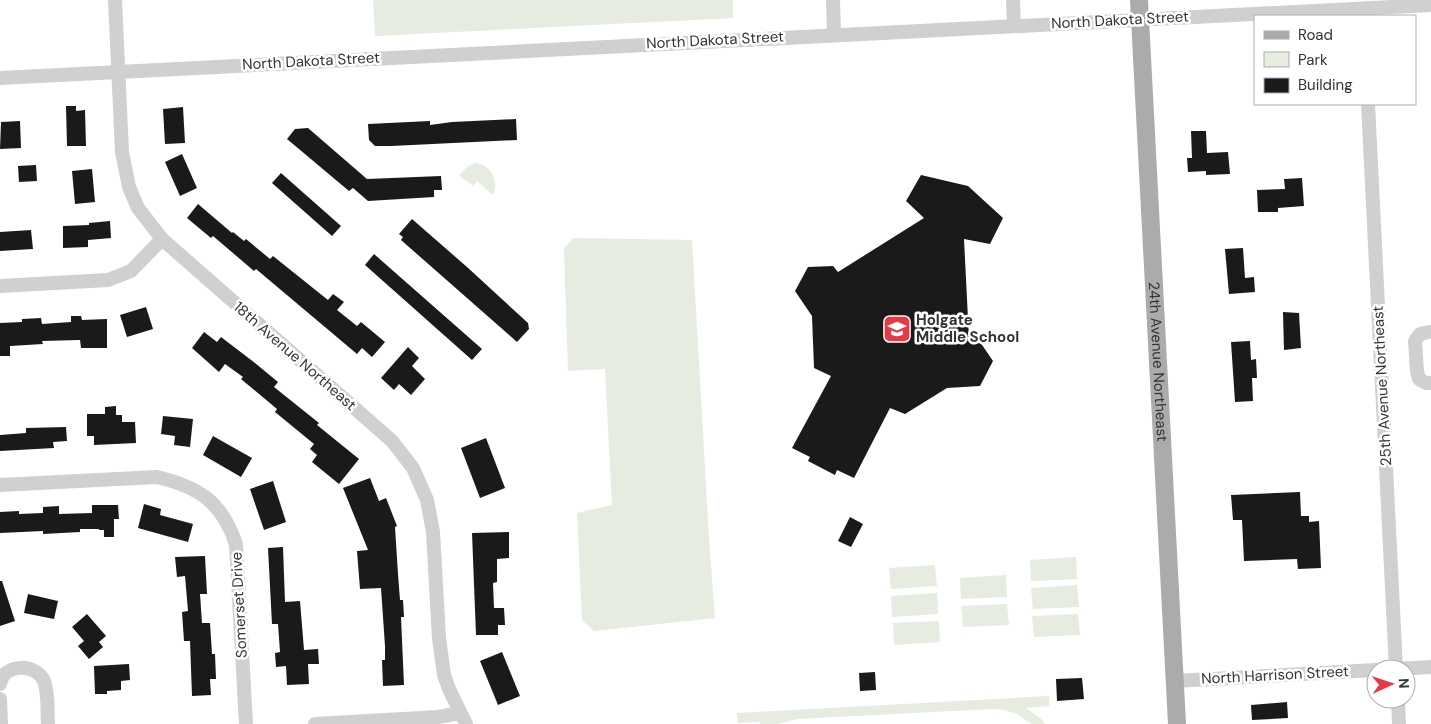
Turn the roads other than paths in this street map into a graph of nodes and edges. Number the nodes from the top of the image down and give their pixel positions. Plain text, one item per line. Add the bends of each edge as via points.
1 (115, 0) edge
2 (832, 0) edge
3 (1013, 0) edge
4 (1139, 0) edge
5 (1431, 5) edge
6 (1363, 12) edge
7 (1254, 15) edge
8 (1267, 15) edge
9 (1140, 19) junction
10 (1014, 26) junction
11 (834, 34) junction
12 (118, 72) junction
13 (0, 78) edge
14 (1368, 105) edge
15 (162, 239) junction
16 (0, 286) edge
17 (1429, 332) dead end
18 (1431, 383) edge
19 (0, 485) edge
20 (1396, 659) edge
21 (1416, 668) edge
22 (1431, 668) edge
23 (1366, 671) edge
24 (1175, 681) junction
25 (0, 684) edge
26 (0, 699) edge
27 (1398, 709) edge
28 (463, 718) edge
29 (1, 724) edge
30 (48, 724) edge
31 (246, 724) edge
32 (315, 724) edge
33 (1177, 724) edge
34 (1399, 724) edge

1 - 12 street, 18th Avenue Northeast
2 - 11 street
3 - 10 street
4 - 9 main road, 24th Avenue Northeast
5 - 6 street, North Dakota Street
6 - 8 street, North Dakota Street
7 - 9 street, North Dakota Street
9 - 10 street, North Dakota Street
9 - 24 main road, 24th Avenue Northeast
10 - 11 street, North Dakota Street
11 - 12 street, North Dakota Street
12 - 13 street, North Dakota Street
12 - 15 street, 18th Avenue Northeast via 122,152 129,188 138,208
14 - 20 street, 25th Avenue Northeast
15 - 16 street via 131,271 108,280
15 - 28 street, 18th Avenue Northeast via 392,442 413,468 427,500 432,524 444,675
17 - 18 street via 1420,334 1415,341 1416,371 1419,379
19 - 31 street, Somerset Drive via 157,477 192,487 214,504 231,528 236,544
21 - 22 street
23 - 24 street, North Harrison Street
24 - 33 main road, 24th Avenue Northeast
25 - 30 street via 3,676 12,669 28,668 40,674 46,687
26 - 29 street
27 - 34 street
28 - 32 street

